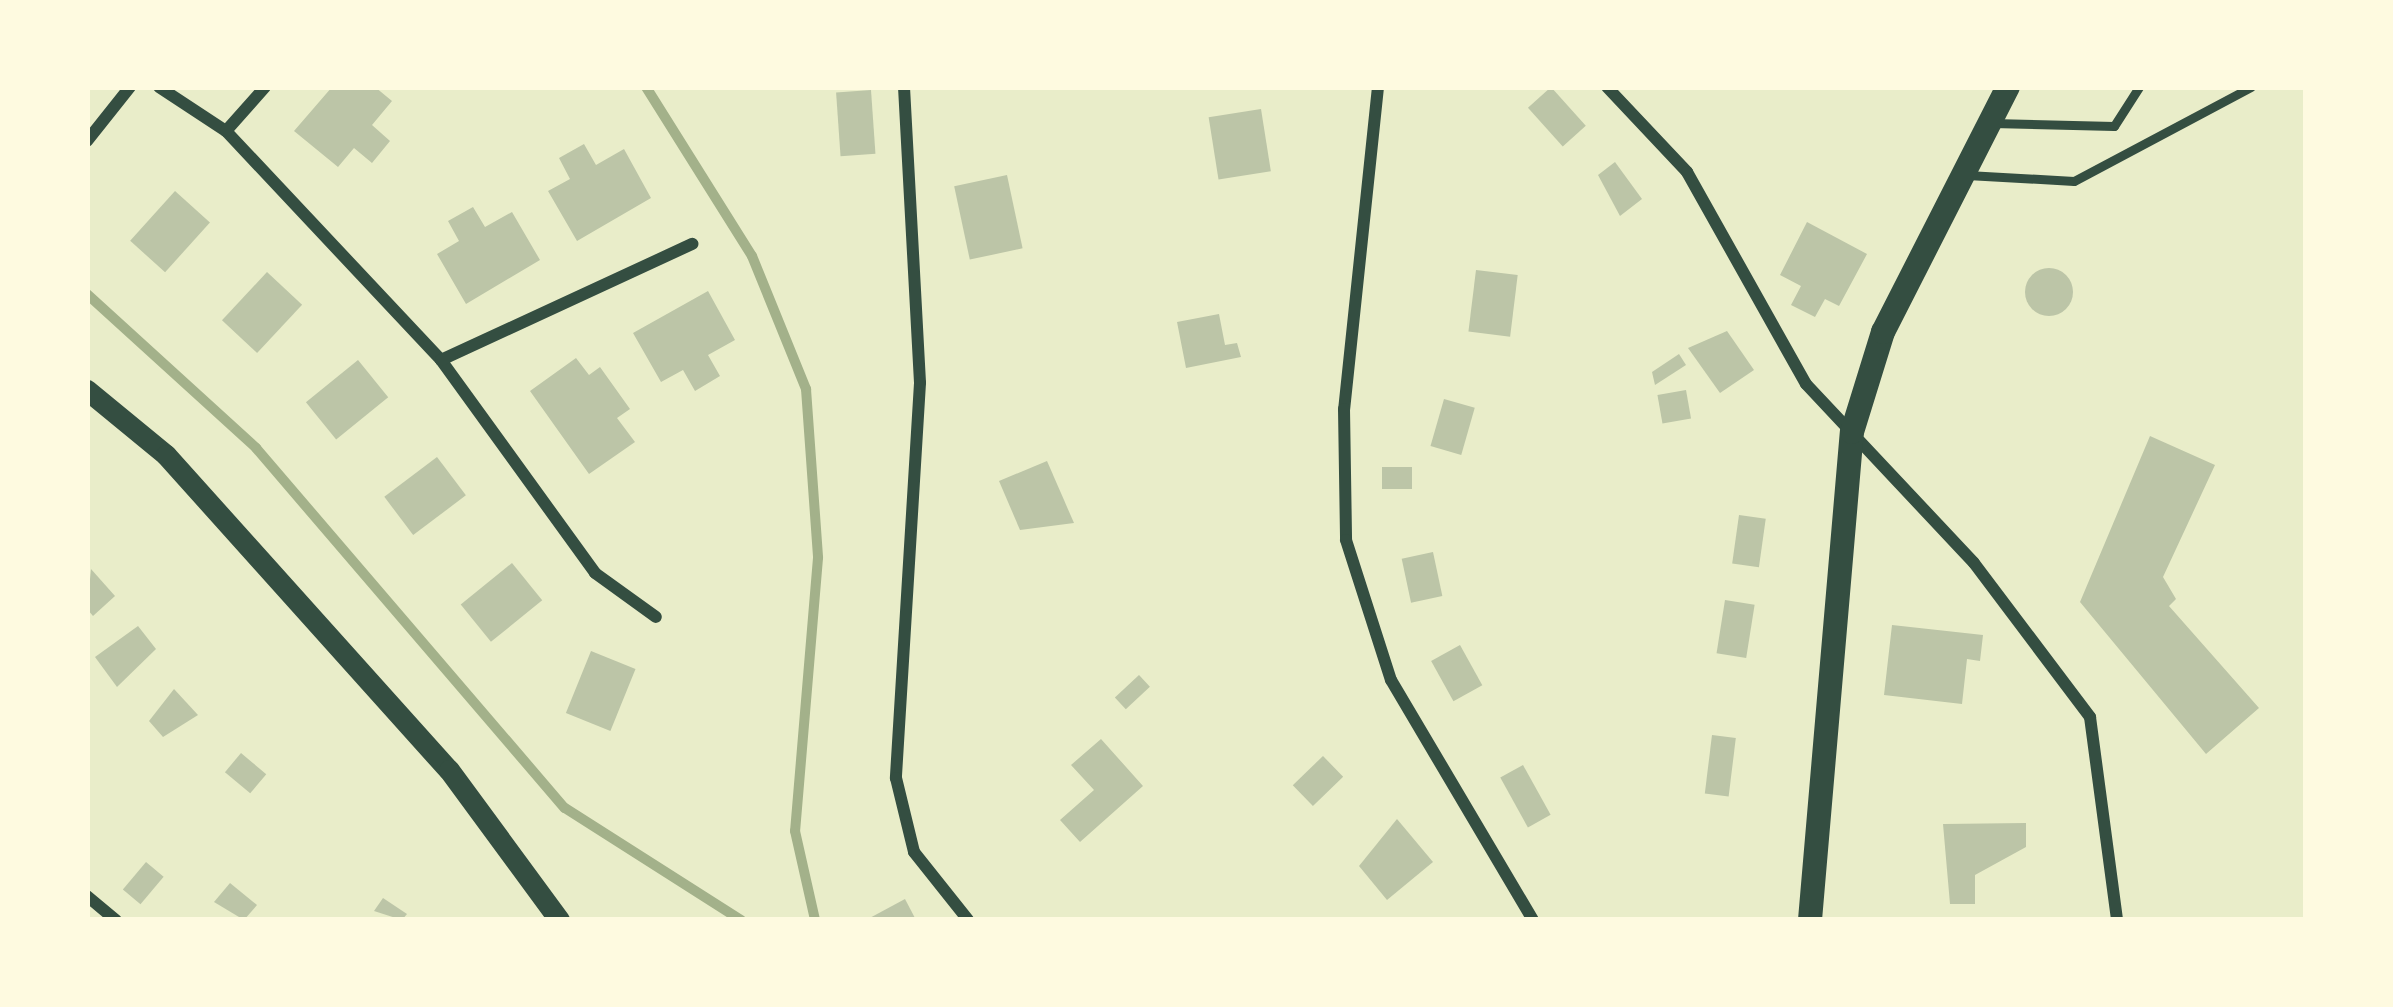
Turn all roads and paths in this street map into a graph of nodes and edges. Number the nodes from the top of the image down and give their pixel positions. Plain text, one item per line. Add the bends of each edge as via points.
1 (130, 87) edge
2 (159, 87) edge
3 (265, 87) edge
4 (904, 87) edge
5 (1378, 87) edge
6 (1607, 87) edge
7 (2008, 87) edge
8 (2139, 87) edge
9 (2251, 87) edge
10 (1987, 123) junction
11 (226, 131) junction
12 (87, 142) edge
13 (1956, 175) junction
14 (692, 244) dead end
15 (441, 360) junction
16 (87, 390) edge
17 (1852, 432) junction
18 (656, 617) dead end
19 (87, 896) edge
20 (116, 920) edge
21 (559, 920) edge
22 (968, 920) edge
23 (1533, 920) edge
24 (1810, 920) edge
25 (2117, 920) edge

1 - 12 street
2 - 11 street
3 - 11 street
4 - 22 street via 920,383 896,778 914,852
5 - 23 street via 1344,409 1346,540 1391,680
6 - 17 street via 1688,172 1806,384
7 - 10 main road
8 - 10 lane via 2114,126
9 - 13 lane via 2074,181
10 - 13 main road
11 - 15 street
13 - 17 main road via 1883,332
14 - 15 street
15 - 18 street via 595,573
16 - 21 street via 166,455 449,770
17 - 24 main road
17 - 25 street via 1974,563 2090,717
19 - 20 street

